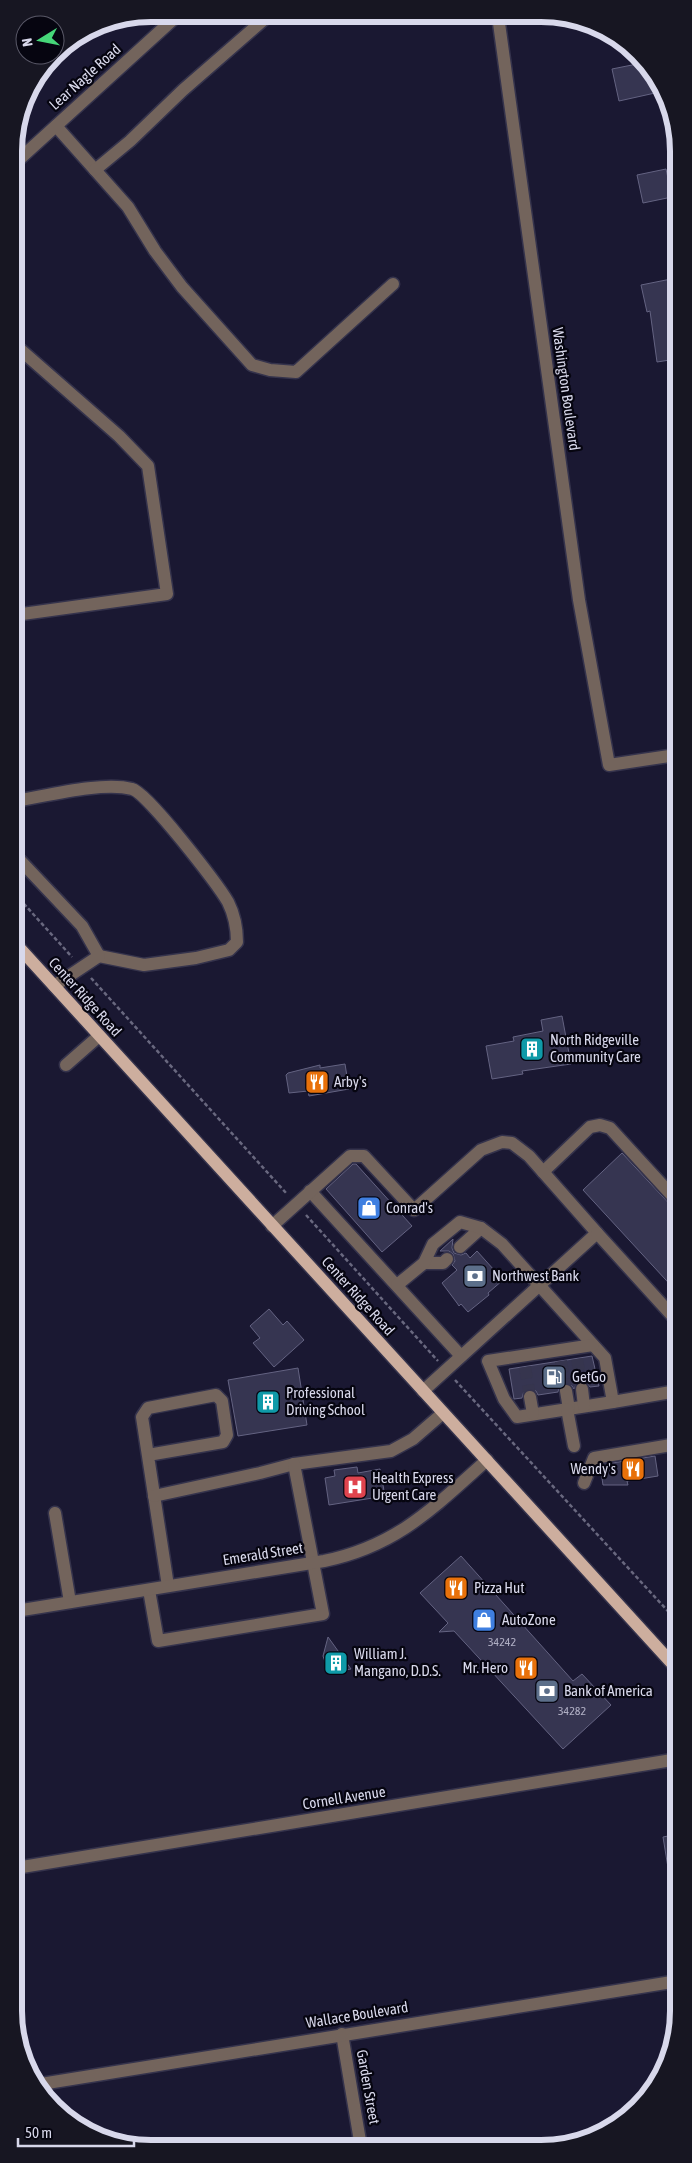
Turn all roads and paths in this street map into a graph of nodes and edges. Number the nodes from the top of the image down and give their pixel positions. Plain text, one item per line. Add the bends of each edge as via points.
1 (170, 22) edge
2 (260, 22) edge
3 (499, 22) edge
4 (56, 126) junction
5 (23, 151) edge
6 (94, 170) junction
7 (392, 284) dead end
8 (23, 352) edge
9 (23, 614) edge
10 (670, 756) edge
11 (23, 800) edge
12 (23, 863) edge
13 (23, 902) edge
14 (23, 952) edge
15 (99, 956) junction
16 (82, 968) junction
17 (54, 986) junction
18 (99, 1036) junction
19 (66, 1065) dead end
20 (543, 1172) junction
21 (310, 1191) junction
22 (669, 1192) edge
23 (296, 1204) junction
24 (272, 1226) junction
25 (481, 1228) junction
26 (597, 1233) junction
27 (460, 1247) dead end
28 (447, 1259) dead end
29 (424, 1263) junction
30 (397, 1285) junction
31 (539, 1286) junction
32 (669, 1313) edge
33 (473, 1345) junction
34 (593, 1345) junction
35 (461, 1356) junction
36 (488, 1361) junction
37 (446, 1370) junction
38 (582, 1389) tunnel mouth
39 (423, 1391) junction
40 (566, 1391) tunnel mouth
41 (669, 1392) edge
42 (530, 1397) tunnel mouth
43 (613, 1402) junction
44 (584, 1406) junction
45 (568, 1409) junction
46 (443, 1413) junction
47 (533, 1414) junction
48 (669, 1445) edge
49 (574, 1446) dead end
50 (148, 1455) junction
51 (487, 1460) junction
52 (294, 1464) junction
53 (584, 1483) dead end
54 (154, 1496) junction
55 (55, 1512) dead end
56 (315, 1563) junction
57 (168, 1586) junction
58 (149, 1590) junction
59 (70, 1602) junction
60 (22, 1610) edge
61 (669, 1611) edge
62 (669, 1660) edge
63 (669, 1760) edge
64 (22, 1867) edge
65 (669, 1982) edge
66 (342, 2034) junction
67 (44, 2083) edge
68 (360, 2140) edge

1 - 4 street, Lear Nagle Road
2 - 6 street
3 - 10 street, Washington Boulevard via 579,600 609,765
4 - 5 street, Lear Nagle Road
4 - 6 street
6 - 7 street via 128,207 182,287 252,365 296,372
8 - 9 street via 119,436 148,466 167,594
11 - 15 street via 98,788 135,789 185,842 227,902 237,924 236,942 229,950 196,958 144,965
12 - 15 street via 82,926
13 - 16 path
14 - 17 main road, Center Ridge Road
15 - 16 street
16 - 17 street
16 - 23 path
17 - 18 main road, Center Ridge Road
18 - 19 street
18 - 24 main road, Center Ridge Road
20 - 21 street via 520,1148 502,1142 481,1150 414,1210 364,1156 350,1156
20 - 22 street via 590,1127 600,1125 610,1128
20 - 26 street
21 - 23 street
21 - 30 street
23 - 24 street
23 - 37 path
24 - 39 main road, Center Ridge Road
25 - 27 street
25 - 29 street via 460,1222 433,1244
25 - 31 street via 502,1244
26 - 31 street
26 - 32 street
28 - 29 street via 443,1263
29 - 30 street
30 - 35 street
31 - 33 street
31 - 34 street
33 - 35 street
33 - 36 street
34 - 36 street via 560,1356
34 - 43 street via 605,1358
35 - 37 street
36 - 47 street via 504,1400 517,1417
37 - 39 street
37 - 61 path
38 - 44 street
39 - 46 main road, Center Ridge Road
40 - 45 street
41 - 43 street
42 - 47 street
43 - 44 street
44 - 45 street
45 - 47 street
45 - 49 street
46 - 51 main road, Center Ridge Road
46 - 52 street via 413,1439 391,1451
48 - 53 street via 594,1458
50 - 50 street via 142,1417 148,1408 216,1395 222,1401 227,1435 223,1442
50 - 54 street
51 - 56 street, Emerald Street via 422,1517 392,1538 359,1552
51 - 62 main road, Center Ridge Road
52 - 54 street
52 - 56 street
54 - 57 street
55 - 59 street
56 - 57 street, Emerald Street
56 - 58 street via 323,1614 158,1642
57 - 58 street, Emerald Street
58 - 59 street, Emerald Street
59 - 60 street, Emerald Street
63 - 64 street, Cornell Avenue
65 - 66 street, Wallace Boulevard
66 - 67 street, Wallace Boulevard
66 - 68 street, Garden Street

